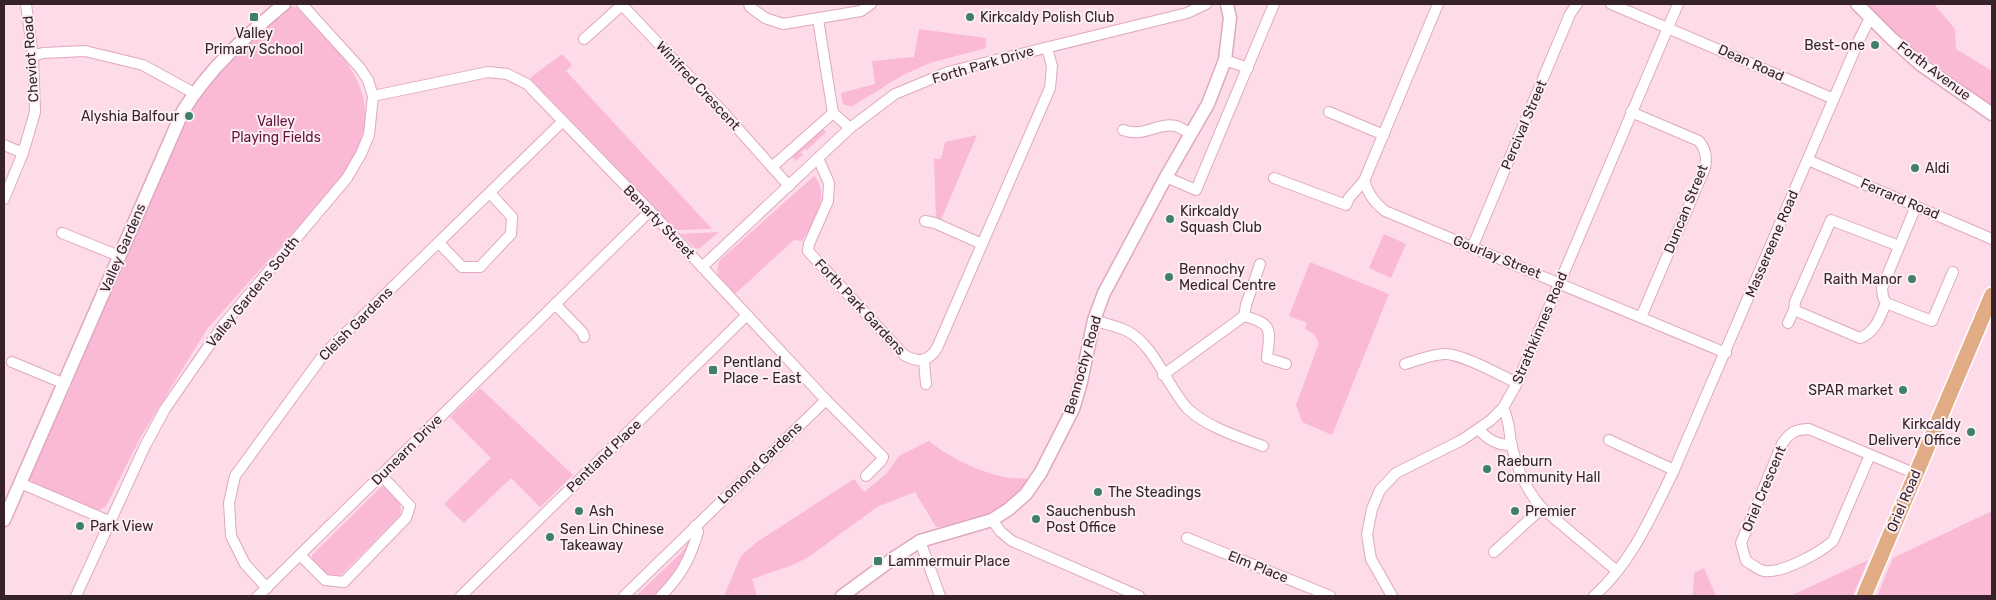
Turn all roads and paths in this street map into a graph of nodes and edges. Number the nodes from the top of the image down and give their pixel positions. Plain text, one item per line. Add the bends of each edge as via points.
1 (26, 4) edge
2 (284, 4) edge
3 (302, 4) edge
4 (622, 4) edge
5 (749, 4) edge
6 (871, 4) edge
7 (1206, 4) edge
8 (1228, 4) edge
9 (1274, 4) edge
10 (1438, 4) edge
11 (1577, 4) edge
12 (1612, 4) edge
13 (1678, 4) edge
14 (1857, 4) edge
15 (1870, 18) junction
16 (818, 19) junction
17 (1668, 27) junction
18 (584, 39) dead end
19 (1047, 48) junction
20 (33, 56) junction
21 (1225, 60) junction
22 (1248, 68) junction
23 (194, 93) junction
24 (373, 96) junction
25 (1834, 99) junction
26 (1329, 112) dead end
27 (1631, 112) junction
28 (833, 113) junction
29 (1992, 114) edge
30 (562, 122) junction
31 (850, 128) junction
32 (1123, 130) dead end
33 (1191, 134) junction
34 (1384, 135) junction
35 (4, 146) edge
36 (23, 153) junction
37 (818, 158) junction
38 (1808, 160) junction
39 (772, 167) junction
40 (1166, 177) junction
41 (1274, 178) dead end
42 (1364, 181) junction
43 (789, 186) junction
44 (490, 193) junction
45 (4, 200) edge
46 (1916, 206) junction
47 (650, 211) junction
48 (925, 221) dead end
49 (62, 233) dead end
50 (1992, 239) edge
51 (439, 242) junction
52 (982, 244) junction
53 (1899, 246) junction
54 (1472, 248) junction
55 (119, 256) junction
56 (1260, 264) dead end
57 (702, 267) junction
58 (1953, 272) dead end
59 (1559, 283) junction
60 (1992, 295) edge
61 (1886, 303) junction
62 (556, 304) junction
63 (1794, 310) junction
64 (747, 315) junction
65 (1244, 316) junction
66 (1641, 317) junction
67 (1094, 320) junction
68 (1788, 322) dead end
69 (584, 337) dead end
70 (1726, 353) junction
71 (924, 361) junction
72 (12, 362) dead end
73 (1286, 364) dead end
74 (1406, 364) dead end
75 (1163, 374) junction
76 (1517, 383) junction
77 (65, 384) junction
78 (926, 384) dead end
79 (826, 400) junction
80 (1503, 408) junction
81 (1479, 428) junction
82 (1609, 440) dead end
83 (1512, 445) junction
84 (1263, 446) dead end
85 (1870, 455) junction
86 (1674, 470) junction
87 (1916, 474) junction
88 (381, 475) junction
89 (866, 476) dead end
90 (20, 483) junction
91 (1542, 508) junction
92 (4, 520) edge
93 (992, 520) junction
94 (109, 521) junction
95 (694, 526) junction
96 (1187, 538) dead end
97 (920, 541) junction
98 (1494, 552) dead end
99 (300, 555) junction
100 (1617, 571) junction
101 (266, 588) junction
102 (1389, 595) edge
103 (76, 596) edge
104 (258, 596) edge
105 (461, 596) edge
106 (624, 596) edge
107 (662, 596) edge
108 (842, 596) edge
109 (940, 596) edge
110 (1139, 596) edge
111 (1330, 596) edge
112 (1594, 596) edge
113 (1864, 596) edge

1 - 20 street, Cheviot Road
2 - 23 street, Valley Gardens via 231,49
3 - 24 street, Valley Gardens South via 360,68
4 - 18 street, Winifred Crescent
4 - 39 street, Winifred Crescent
5 - 16 street via 765,18 783,24
6 - 16 street via 861,12
7 - 19 street, Forth Park Drive via 1187,13
8 - 21 street, Bennochy Road via 1230,18
9 - 22 street
10 - 34 street
11 - 54 street, Percival Street
12 - 17 street
13 - 17 street, Strathkinnes Road
14 - 15 street, Forth Avenue
15 - 25 street, Massereene Road
15 - 29 street, Forth Avenue via 1920,64
16 - 28 street
17 - 25 street, Dean Road
17 - 27 street, Strathkinnes Road
19 - 31 street, Forth Park Drive via 948,72 895,94
19 - 52 street, Forth Park Gardens via 1052,66 1050,88
20 - 23 street via 85,51 143,65
20 - 36 street, Cheviot Road via 35,112
21 - 22 street
21 - 33 street, Bennochy Road via 1208,104
22 - 40 street via 1196,190
23 - 55 street, Valley Gardens via 173,132
24 - 30 street, Benarty Street via 488,72 507,74 527,84
24 - 94 street, Valley Gardens South via 369,135 361,154 346,178 224,324 165,410
25 - 38 street, Massereene Road
26 - 34 street
27 - 59 street, Strathkinnes Road
27 - 66 street, Duncan Street via 1699,141 1707,158
28 - 31 street
28 - 39 street
30 - 44 street, Cleish Gardens
30 - 47 street, Benarty Street
31 - 37 street, Forth Park Drive
32 - 33 street via 1138,134 1169,125
33 - 40 street, Bennochy Road
34 - 42 street
35 - 36 street
36 - 45 street, Cheviot Road
37 - 43 street, Forth Park Drive
37 - 71 street, Forth Park Gardens via 830,183 828,201 808,251 904,355
38 - 46 street, Ferrard Road
38 - 70 street, Massereene Road
39 - 43 street, Winifred Crescent
40 - 67 street, Bennochy Road via 1104,293
41 - 42 street via 1349,207 1349,198
42 - 54 street, Gourlay Street via 1375,203 1385,211
43 - 57 street, Forth Park Drive
44 - 51 street, Cleish Gardens
44 - 51 street via 512,217 511,234 480,267 462,266
46 - 50 street, Ferrard Road
46 - 53 street
47 - 57 street, Benarty Street
47 - 62 street, Dunearn Drive
48 - 52 street
49 - 55 street
51 - 101 street, Cleish Gardens via 324,354 235,476 229,503 231,536 245,564
52 - 71 street, Forth Park Gardens via 937,348 932,357
53 - 61 street via 1882,288
53 - 63 street via 1831,220
54 - 59 street, Gourlay Street
55 - 77 street, Valley Gardens
56 - 65 street
57 - 64 street, Benarty Street
58 - 61 street via 1932,321
59 - 66 street, Gourlay Street
59 - 76 street, Strathkinnes Road
60 - 87 main road, Oriel Road
61 - 63 street via 1875,328 1860,338
62 - 69 street via 584,332
62 - 88 street, Dunearn Drive
63 - 68 street
64 - 79 street, Benarty Street
64 - 105 street, Pentland Place
65 - 73 street via 1266,325 1269,332 1267,358
65 - 75 street
66 - 70 street, Gourlay Street
67 - 75 street via 1128,332 1148,350
67 - 93 street, Bennochy Road via 1073,409 1041,472 1026,494
70 - 86 street, Massereene Road
71 - 78 street, Forth Park Gardens
72 - 77 street
74 - 76 street via 1446,353 1460,356
75 - 84 street via 1189,409 1209,423
76 - 80 street, Strathkinnes Road
77 - 90 street, Valley Gardens
79 - 89 street, Benarty Street via 883,457
79 - 95 street, Lomond Gardens
80 - 81 street, Strathkinnes Road
80 - 83 street
81 - 83 street via 1484,436
81 - 102 street, Strathkinnes Road via 1396,473 1380,490 1367,534 1371,559
82 - 86 street
83 - 91 street via 1523,482
85 - 85 street, Oriel Crescent via 1809,429 1799,429 1786,437 1741,543 1746,561 1762,571 1777,571 1826,548 1833,542
85 - 87 street, Oriel Crescent
86 - 100 street, Massereene Road
87 - 113 main road, Oriel Road
88 - 99 street, Dunearn Drive
88 - 99 street via 410,506 409,513 344,582 325,580
90 - 92 street, Valley Gardens
90 - 94 street
91 - 98 street
91 - 100 street
93 - 97 street, Bennochy Road
93 - 110 street via 1012,541
94 - 103 street, Valley Gardens South
95 - 106 street, Lomond Gardens
95 - 107 street via 698,532 692,554
96 - 111 street, Elm Place
97 - 108 street, Bennochy Road
97 - 109 street
99 - 101 street, Dunearn Drive
100 - 112 street, Massereene Road
101 - 104 street, Dunearn Drive

